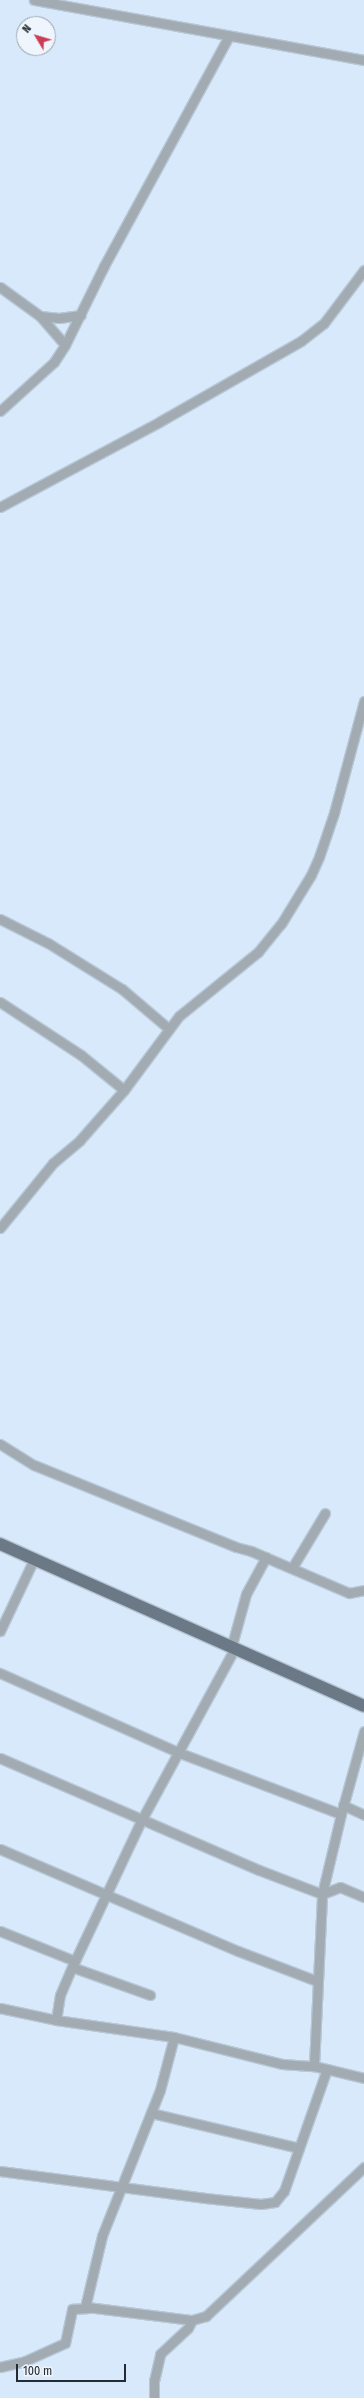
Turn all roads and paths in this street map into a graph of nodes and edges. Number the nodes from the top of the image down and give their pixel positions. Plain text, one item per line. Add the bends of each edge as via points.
1 (34, 0) edge
2 (229, 36) junction
3 (364, 60) edge
4 (364, 270) edge
5 (0, 287) edge
6 (81, 315) junction
7 (40, 316) junction
8 (65, 345) junction
9 (0, 411) edge
10 (0, 507) edge
11 (364, 701) edge
12 (0, 920) edge
13 (0, 1002) edge
14 (168, 1028) junction
15 (124, 1090) junction
16 (0, 1228) edge
17 (0, 1444) edge
18 (325, 1513) dead end
19 (0, 1538) edge
20 (0, 1544) edge
21 (266, 1557) junction
22 (34, 1559) junction
23 (292, 1568) junction
24 (70, 1572) junction
25 (364, 1590) edge
26 (0, 1631) edge
27 (234, 1645) junction
28 (0, 1673) edge
29 (364, 1698) edge
30 (364, 1706) edge
31 (364, 1731) edge
32 (180, 1753) junction
33 (0, 1758) edge
34 (342, 1809) junction
35 (364, 1815) edge
36 (141, 1821) junction
37 (0, 1849) edge
38 (107, 1894) junction
39 (322, 1894) junction
40 (364, 1897) edge
41 (0, 1931) edge
42 (74, 1964) junction
43 (317, 1981) junction
44 (150, 1995) dead end
45 (0, 2008) edge
46 (56, 2020) junction
47 (174, 2037) junction
48 (314, 2066) junction
49 (327, 2069) junction
50 (364, 2078) edge
51 (152, 2113) junction
52 (299, 2148) junction
53 (364, 2167) edge
54 (0, 2171) edge
55 (120, 2186) junction
56 (89, 2308) junction
57 (192, 2320) junction
58 (0, 2367) edge
59 (154, 2398) edge

1 - 2 street
2 - 3 street
2 - 6 street via 104,266
4 - 10 street via 324,323 301,341 159,422 70,467
5 - 7 street
6 - 7 street via 59,318
6 - 8 street
7 - 8 street
8 - 9 street via 54,362
11 - 14 street via 334,813 311,876 281,924 258,952 178,1016
12 - 14 street via 48,943 122,989
13 - 15 street via 81,1055
14 - 15 street
15 - 16 street via 80,1140 53,1163
17 - 21 street via 34,1464
18 - 23 street
19 - 24 main road
20 - 22 main road
21 - 23 street
21 - 27 street via 246,1594
22 - 24 main road
22 - 26 street
23 - 25 street via 349,1593
24 - 27 main road
27 - 29 main road
27 - 30 main road
27 - 32 street
28 - 32 street
31 - 34 street
32 - 34 street
32 - 36 street
33 - 36 street
34 - 35 street
34 - 39 street
36 - 38 street
36 - 39 street
37 - 38 street
38 - 42 street
38 - 43 street via 238,1951
39 - 40 street via 340,1887
39 - 43 street
41 - 42 street
42 - 44 street
42 - 46 street via 60,1995
43 - 48 street
45 - 46 street
46 - 47 street
47 - 48 street via 282,2064
47 - 51 street
48 - 49 street
49 - 50 street
49 - 52 street
51 - 52 street
51 - 55 street
52 - 55 street via 284,2191 275,2202 254,2203
53 - 57 street via 206,2316
54 - 55 street
55 - 56 street via 93,2270 86,2302
56 - 57 street
56 - 58 street via 72,2309 65,2343 25,2361
57 - 59 street via 188,2328 160,2354 154,2381

